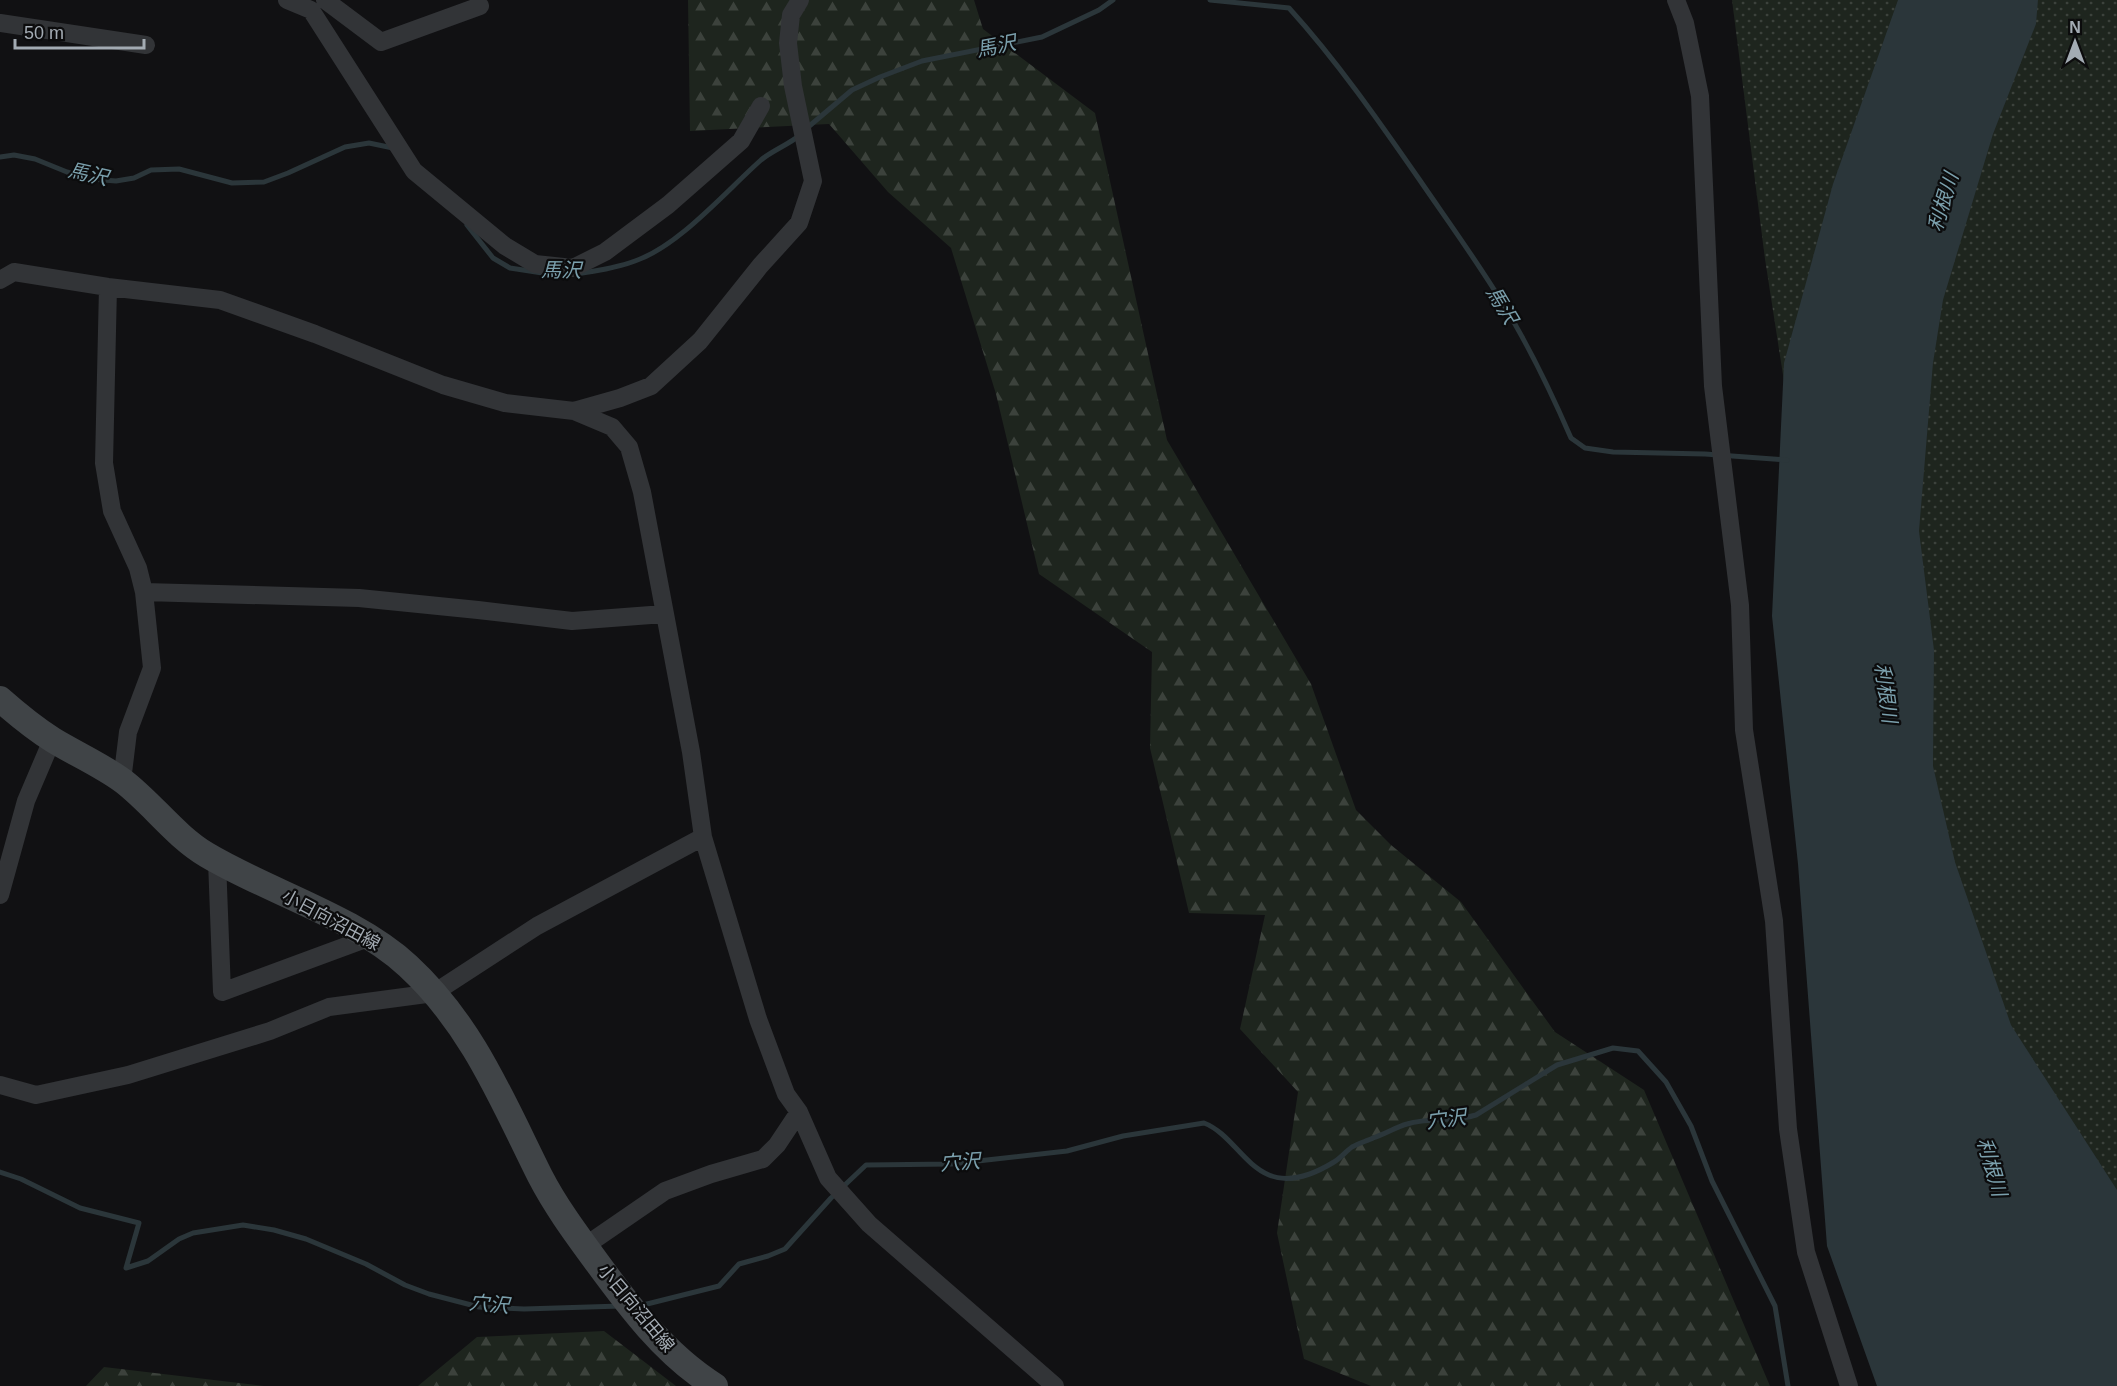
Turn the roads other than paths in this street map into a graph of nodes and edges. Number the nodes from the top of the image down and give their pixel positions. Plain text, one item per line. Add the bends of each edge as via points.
1 (325, 0) edge
2 (800, 0) edge
3 (1676, 0) edge
4 (295, 1) edge
5 (480, 6) dead end
6 (0, 23) edge
7 (146, 45) dead end
8 (761, 106) dead end
9 (0, 280) edge
10 (108, 287) junction
11 (574, 411) junction
12 (144, 592) junction
13 (664, 614) junction
14 (0, 699) edge
15 (52, 740) junction
16 (122, 781) junction
17 (703, 837) junction
18 (217, 861) junction
19 (0, 895) edge
20 (368, 938) junction
21 (434, 993) junction
22 (0, 1085) edge
23 (799, 1112) junction
24 (585, 1246) junction
25 (715, 1386) edge
26 (1055, 1386) edge
27 (1849, 1386) edge

1 - 5 street via 381,42
2 - 11 street via 791,15 788,43 813,181 799,223 700,341 651,386
3 - 27 street via 1685,23 1700,96 1713,386 1740,604 1744,730 1774,921 1788,1129 1806,1252
4 - 8 street via 311,10 414,171 506,246 535,264 573,268 605,252 668,206 741,141
6 - 7 street
9 - 10 street via 14,272
10 - 11 street via 220,300 443,385 506,404
10 - 12 street via 104,463 112,512 138,568
11 - 13 street via 612,427 629,447 642,492
12 - 13 street via 359,598 572,621
12 - 16 street via 152,668 128,732
13 - 17 street
14 - 15 main road, 小日向沼田線
15 - 16 main road, 小日向沼田線
15 - 19 street via 26,801
16 - 18 main road, 小日向沼田線 via 182,836
17 - 21 street via 537,926
17 - 23 street via 758,1019 786,1094
18 - 20 main road, 小日向沼田線
18 - 20 street via 222,992
20 - 21 main road, 小日向沼田線 via 407,965
21 - 22 street via 329,1007 270,1032 128,1075 36,1095
21 - 24 main road, 小日向沼田線 via 481,1057 556,1206
23 - 24 street via 763,1159 665,1191
23 - 26 street via 828,1178 869,1224
24 - 25 main road, 小日向沼田線 via 665,1348

